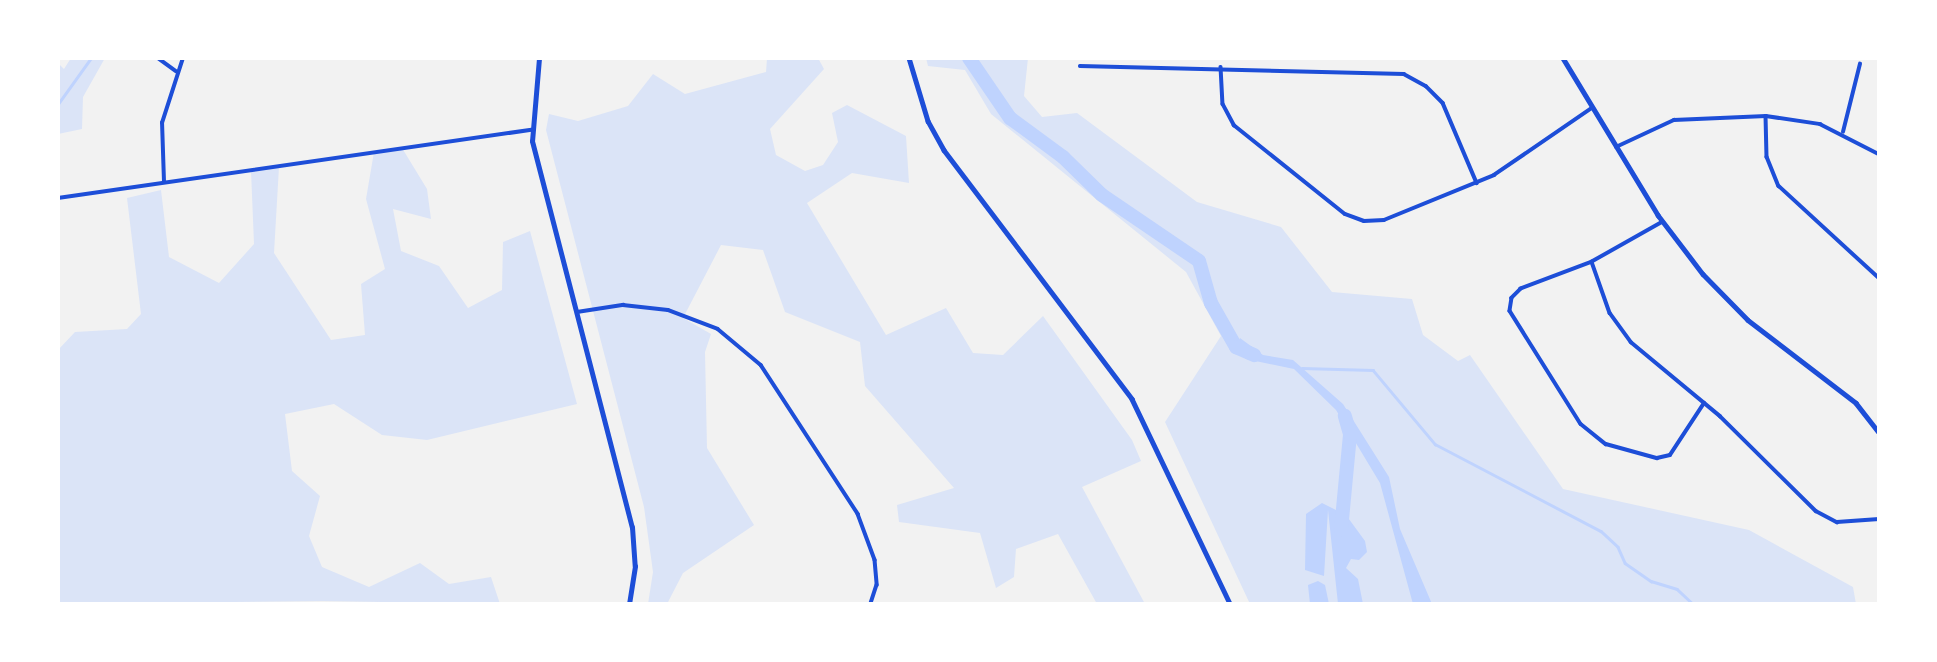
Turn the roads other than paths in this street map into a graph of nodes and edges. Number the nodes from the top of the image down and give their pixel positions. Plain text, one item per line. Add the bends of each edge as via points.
1 (158, 58) edge
2 (183, 58) edge
3 (539, 58) edge
4 (909, 58) edge
5 (1563, 58) edge
6 (1860, 64) dead end
7 (1080, 65) dead end
8 (1221, 67) junction
9 (176, 72) junction
10 (1592, 108) junction
11 (1766, 116) junction
12 (531, 130) junction
13 (1843, 132) junction
14 (1616, 147) junction
15 (1879, 154) edge
16 (164, 182) junction
17 (1477, 183) junction
18 (58, 198) edge
19 (1662, 222) junction
20 (1592, 262) junction
21 (1879, 278) edge
22 (575, 312) junction
23 (1704, 403) junction
24 (1879, 432) edge
25 (1879, 519) edge
26 (629, 604) edge
27 (871, 604) edge
28 (1230, 604) edge

1 - 9 street
2 - 9 street
3 - 12 main road
4 - 28 street via 928,121 944,150 1132,398
5 - 10 street
6 - 13 street
7 - 8 street
8 - 17 street via 1388,71 1416,79 1435,93 1449,113
8 - 17 street via 1223,104 1234,125 1355,218 1384,220
9 - 16 street via 162,123
10 - 14 street
10 - 17 street
11 - 13 street via 1797,118
11 - 14 street via 1674,120
11 - 21 street via 1767,157 1779,186
12 - 16 street
12 - 22 main road
13 - 15 street
14 - 19 street
16 - 18 street
19 - 20 street
19 - 24 street via 1722,295 1856,403
20 - 23 street via 1610,313 1630,342
20 - 23 street via 1521,289 1510,304 1512,318 1581,424 1606,444 1664,458 1675,450
22 - 26 main road via 632,527 635,566
22 - 27 street via 623,305 668,310 718,329 753,357 773,379 858,514 875,560 877,585
23 - 25 street via 1820,514 1846,523

